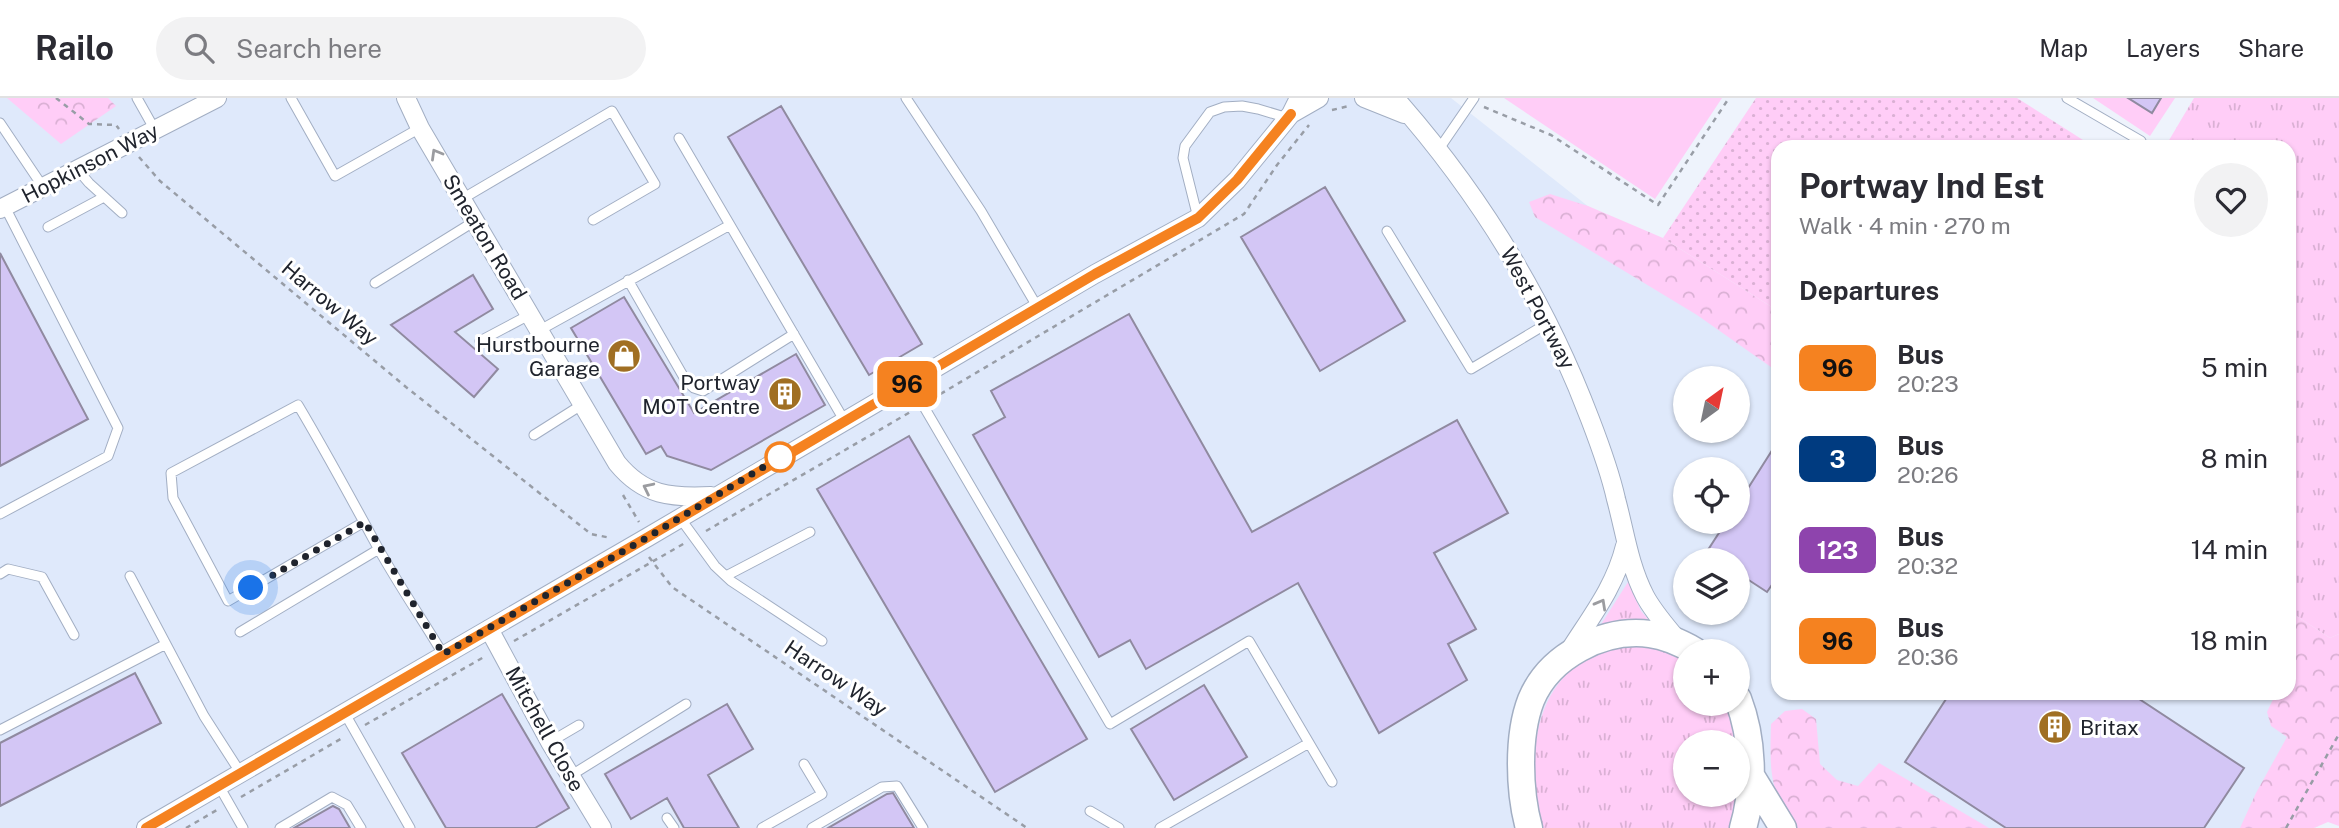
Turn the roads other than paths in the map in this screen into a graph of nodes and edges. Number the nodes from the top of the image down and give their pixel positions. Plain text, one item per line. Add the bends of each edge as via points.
1 (137, 98) edge
2 (217, 98) edge
3 (291, 98) edge
4 (406, 98) edge
5 (906, 98) edge
6 (1319, 98) edge
7 (1364, 98) edge
8 (1395, 98) edge
9 (2067, 98) edge
10 (1472, 100) edge
11 (1293, 110) edge
12 (1413, 119) junction
13 (0, 123) edge
14 (420, 128) junction
15 (155, 130) junction
16 (679, 138) dead end
17 (2139, 140) edge
18 (1439, 149) junction
19 (78, 170) junction
20 (43, 187) junction
21 (104, 197) junction
22 (462, 199) junction
23 (2, 208) edge
24 (122, 213) dead end
25 (1198, 218) junction
26 (593, 220) dead end
27 (475, 221) junction
28 (730, 225) junction
29 (48, 228) dead end
30 (1387, 231) dead end
31 (628, 281) junction
32 (375, 283) dead end
33 (1038, 308) junction
34 (531, 314) junction
35 (1549, 322) junction
36 (540, 330) junction
37 (794, 334) junction
38 (480, 341) dead end
39 (910, 383) junction
40 (583, 404) junction
41 (844, 420) junction
42 (534, 435) dead end
43 (715, 496) junction
44 (0, 514) edge
45 (680, 518) junction
46 (365, 522) junction
47 (810, 531) dead end
48 (1626, 546) junction
49 (379, 549) junction
50 (0, 574) edge
51 (130, 576) dead end
52 (726, 576) junction
53 (489, 629) junction
54 (240, 632) dead end
55 (74, 635) dead end
56 (1680, 639) edge
57 (822, 641) dead end
58 (1673, 642) edge
59 (166, 644) junction
60 (443, 654) junction
61 (1566, 656) junction
62 (686, 704) dead end
63 (344, 712) junction
64 (1744, 716) edge
65 (579, 725) dead end
66 (0, 730) edge
67 (550, 742) junction
68 (1309, 743) junction
69 (804, 764) dead end
70 (240, 772) junction
71 (1751, 774) junction
72 (570, 776) junction
73 (1332, 782) dead end
74 (219, 786) junction
75 (1523, 797) junction
76 (1090, 811) dead end
77 (667, 818) dead end
78 (146, 828) edge
79 (243, 828) edge
80 (280, 828) edge
81 (361, 828) edge
82 (410, 828) edge
83 (602, 828) edge
84 (674, 828) edge
85 (762, 828) edge
86 (812, 828) edge
87 (923, 828) edge
88 (1119, 828) edge
89 (1160, 828) edge
90 (1507, 828) edge
91 (1529, 828) edge
92 (1743, 828) edge
93 (1783, 828) edge

1 - 15 lane
2 - 15 street, Hopkinson Way
3 - 14 lane via 335,176
4 - 14 street, Smeaton Road
5 - 33 lane
6 - 11 street
7 - 12 street
8 - 12 street, West Portway
9 - 17 lane
10 - 18 lane
11 - 25 street via 1237,180
11 - 25 lane via 1242,106 1210,112 1185,146 1183,158
12 - 18 street, West Portway
13 - 20 lane
22 -> 14 street, Smeaton Road
15 - 19 street, Hopkinson Way
16 - 28 lane
18 - 35 street, West Portway via 1497,232
19 - 20 street, Hopkinson Way
19 - 21 lane
20 - 23 street, Hopkinson Way
21 - 24 lane
21 - 29 lane
22 - 26 lane via 612,111 655,184
22 - 27 street, Smeaton Road
23 - 44 lane via 118,428 107,456
25 - 33 street
27 - 32 lane
27 - 34 street, Smeaton Road
28 - 31 lane
28 - 37 lane
30 - 35 lane via 1471,369
31 - 36 lane
31 - 37 lane via 694,388 704,391
33 - 39 street
34 - 36 street, Smeaton Road
34 - 38 lane
35 - 48 street, West Portway via 1609,471
36 - 40 street, Smeaton Road
37 - 41 lane
39 - 41 street
39 - 68 lane via 1110,724 1249,640
40 - 42 lane
43 -> 40 street, Smeaton Road via 665,495 635,481 618,463
41 - 43 street
43 - 45 street
45 - 52 lane
45 - 53 street
46 - 46 lane via 298,405 171,473 173,498 228,601
46 - 49 lane
47 - 52 lane
48 - 56 street, West Portway via 1645,596
61 -> 48 street via 1604,598
49 - 54 lane
49 - 60 lane
50 - 55 lane via 8,569 42,577
51 - 59 lane
52 - 57 lane
53 - 60 street
53 - 67 street, Mitchell Close
58 - 61 main road via 1651,634 1617,636
59 - 66 lane
59 - 70 lane
60 - 63 street
61 - 75 main road via 1531,701 1524,739
62 - 72 lane
63 - 70 street
63 - 82 lane
64 - 71 main road
65 - 67 lane
67 - 72 street, Mitchell Close
68 - 73 lane
68 - 89 lane
69 - 85 lane via 822,794
70 - 74 street
71 - 92 main road
71 - 93 main road
72 - 83 street, Mitchell Close
74 - 78 street
74 - 79 lane
75 - 90 main road
75 - 91 main road
76 - 88 lane
77 - 84 lane
80 - 81 lane via 332,797 347,805
86 - 87 lane via 882,787 897,786

